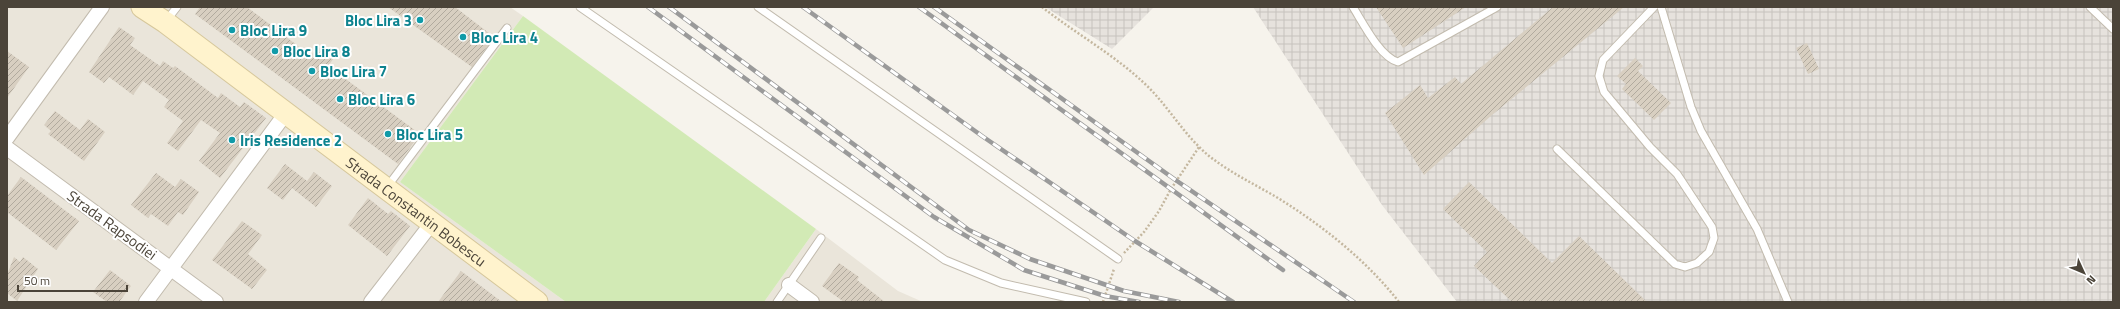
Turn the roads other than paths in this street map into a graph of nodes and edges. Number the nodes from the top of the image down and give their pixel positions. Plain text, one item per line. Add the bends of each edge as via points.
1 (102, 7) edge
2 (142, 7) edge
3 (580, 7) edge
4 (758, 7) edge
5 (1353, 7) edge
6 (1497, 7) edge
7 (1654, 7) edge
8 (1661, 7) edge
9 (2090, 7) edge
10 (171, 15) edge
11 (507, 28) dead end
12 (2113, 29) edge
13 (286, 113) junction
14 (7, 138) edge
15 (7, 148) edge
16 (1557, 149) dead end
17 (386, 188) junction
18 (432, 223) junction
19 (821, 238) dead end
20 (1118, 259) road end
21 (171, 268) junction
22 (789, 285) junction
23 (146, 302) edge
24 (216, 302) edge
25 (371, 302) edge
26 (536, 302) edge
27 (777, 302) edge
28 (812, 302) edge
29 (1086, 302) edge
30 (1788, 302) edge

1 - 14 street
2 - 10 street, Strada Constantin Bobescu
3 - 29 lane via 945,260 1001,283
4 - 20 lane
5 - 6 lane via 1384,53 1391,60 1398,62
7 - 16 lane via 1603,60 1599,76 1604,92 1650,147 1677,174 1712,227 1714,238 1709,252 1697,263 1685,268 1675,264
8 - 30 lane via 1691,107 1701,131 1757,229
9 - 12 lane
10 - 13 street, Strada Constantin Bobescu
11 - 17 lane
13 - 17 street, Strada Constantin Bobescu
13 - 21 street
15 - 21 street, Strada Rapsodiei
17 - 18 street, Strada Constantin Bobescu
18 - 25 street
18 - 26 street, Strada Constantin Bobescu
19 - 22 lane
21 - 23 street
21 - 24 street, Strada Rapsodiei
22 - 27 lane
22 - 28 street

